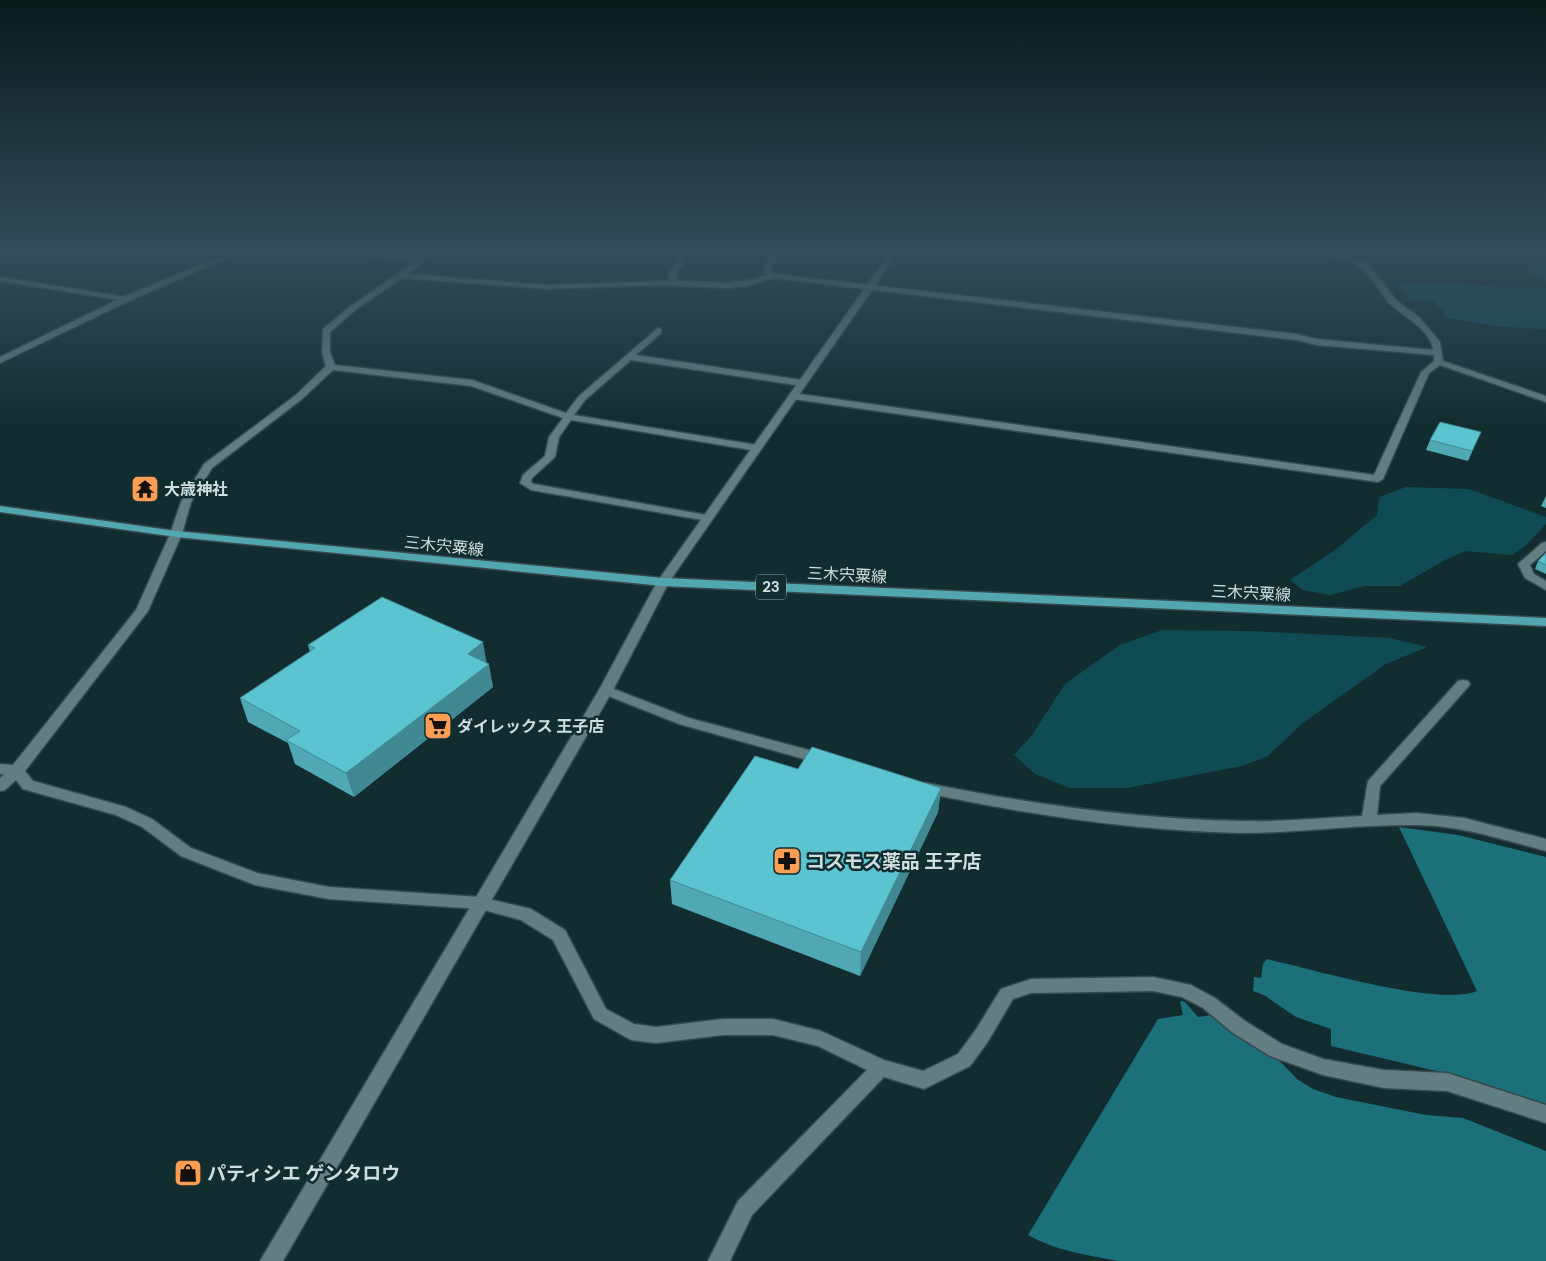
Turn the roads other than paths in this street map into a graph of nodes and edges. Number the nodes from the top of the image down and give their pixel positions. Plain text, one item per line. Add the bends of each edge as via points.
1 (104, 310) edge
2 (350, 310) edge
3 (853, 310) edge
4 (1059, 310) edge
5 (1403, 310) edge
6 (658, 331) dead end
7 (630, 357) junction
8 (1439, 357) junction
9 (0, 360) edge
10 (331, 366) junction
11 (802, 383) junction
12 (793, 396) junction
13 (1546, 399) edge
14 (568, 417) junction
15 (757, 448) junction
16 (0, 509) edge
17 (708, 518) junction
18 (176, 534) junction
19 (1546, 545) edge
20 (663, 582) junction
21 (1546, 586) edge
22 (1546, 622) edge
23 (1464, 684) dead end
24 (606, 690) junction
25 (840, 765) edge
26 (0, 768) edge
27 (17, 771) junction
28 (914, 785) edge
29 (0, 786) edge
30 (1369, 820) junction
31 (1546, 845) edge
32 (480, 903) junction
33 (881, 1068) junction
34 (1546, 1114) edge
35 (271, 1261) edge
36 (719, 1261) edge

1 - 9 street
2 - 10 street via 326,331 326,352
3 - 11 street
4 - 8 street
5 - 8 street via 1417,320 1436,344
6 - 7 street
7 - 11 street
7 - 14 street via 582,398
8 - 12 street via 1425,372 1378,479
8 - 13 street
10 - 14 street via 472,383
10 - 18 street via 299,397 208,466 186,502
11 - 12 street
12 - 15 street
14 - 15 street
14 - 17 street via 554,437 550,457 527,477 525,483 530,487
15 - 17 street
16 - 18 main road, 三木宍粟線 / 23
17 - 20 street
18 - 20 main road, 三木宍粟線 / 23
18 - 27 street via 142,611
19 - 21 street via 1524,564 1529,576
20 - 22 main road, 三木宍粟線 / 23
20 - 24 street
23 - 30 street via 1373,785
24 - 25 street via 684,721
24 - 32 street
26 - 27 street
27 - 29 street
27 - 32 street via 28,786 121,811 147,823 186,852 254,879 328,893
28 - 30 street via 1003,804 1097,818 1242,827
30 - 31 street via 1417,819 1464,824
32 - 33 street via 525,914 559,935 600,1014 631,1032 656,1036 723,1027 773,1027 822,1039
32 - 35 street
33 - 34 street via 924,1080 964,1060 1007,994 1031,986 1153,984 1185,990 1276,1050 1323,1067 1384,1079 1447,1082
33 - 36 street via 745,1208

